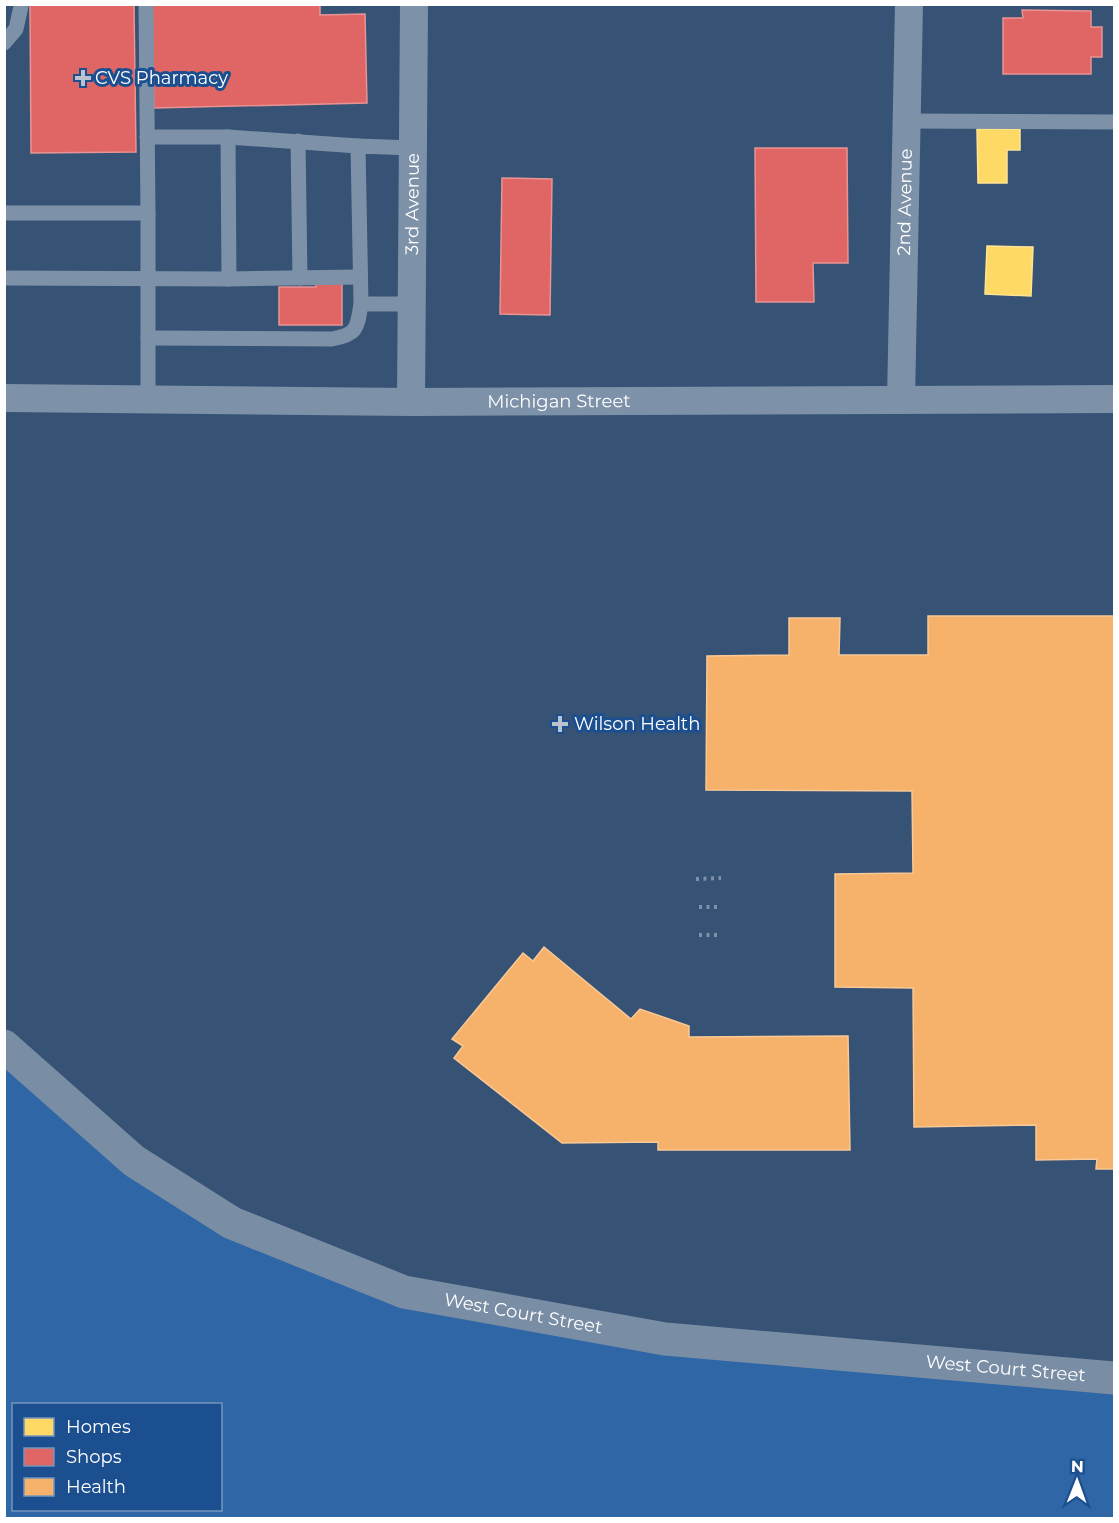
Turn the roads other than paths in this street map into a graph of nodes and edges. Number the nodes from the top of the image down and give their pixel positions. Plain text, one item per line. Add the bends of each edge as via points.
1 (146, 4) edge
2 (414, 4) edge
3 (909, 4) edge
4 (21, 6) edge
5 (4, 43) edge
6 (907, 121) junction
7 (1114, 122) edge
8 (147, 137) junction
9 (228, 137) junction
10 (298, 141) junction
11 (358, 146) junction
12 (413, 148) junction
13 (4, 213) edge
14 (148, 213) junction
15 (360, 277) junction
16 (4, 278) edge
17 (300, 278) junction
18 (148, 279) junction
19 (229, 279) junction
20 (361, 304) junction
21 (412, 304) junction
22 (148, 338) junction
23 (4, 398) edge
24 (148, 399) junction
25 (1114, 399) edge
26 (901, 400) junction
27 (411, 402) junction
28 (4, 1046) edge
29 (1114, 1378) edge

1 - 8 lane
2 - 12 street, 3rd Avenue
3 - 6 street, 2nd Avenue
4 - 5 lane via 16,29
6 - 7 lane
6 - 26 street, 2nd Avenue
8 - 9 lane
8 - 14 lane
9 - 10 lane
9 - 19 lane
10 - 11 lane
10 - 17 lane
11 - 12 lane
11 - 15 lane
12 - 21 street, 3rd Avenue
13 - 14 lane
14 - 18 lane
15 - 17 lane
15 - 20 lane
16 - 18 lane
17 - 19 lane
18 - 19 lane
18 - 22 lane
20 - 21 lane
20 - 22 lane via 358,327 349,336 332,339
21 - 27 street, 3rd Avenue
22 - 24 lane
23 - 24 street, Michigan Street
24 - 27 street, Michigan Street
25 - 26 street, Michigan Street
26 - 27 street, Michigan Street
28 - 29 main road, West Court Street via 134,1161 232,1223 404,1292 664,1339

